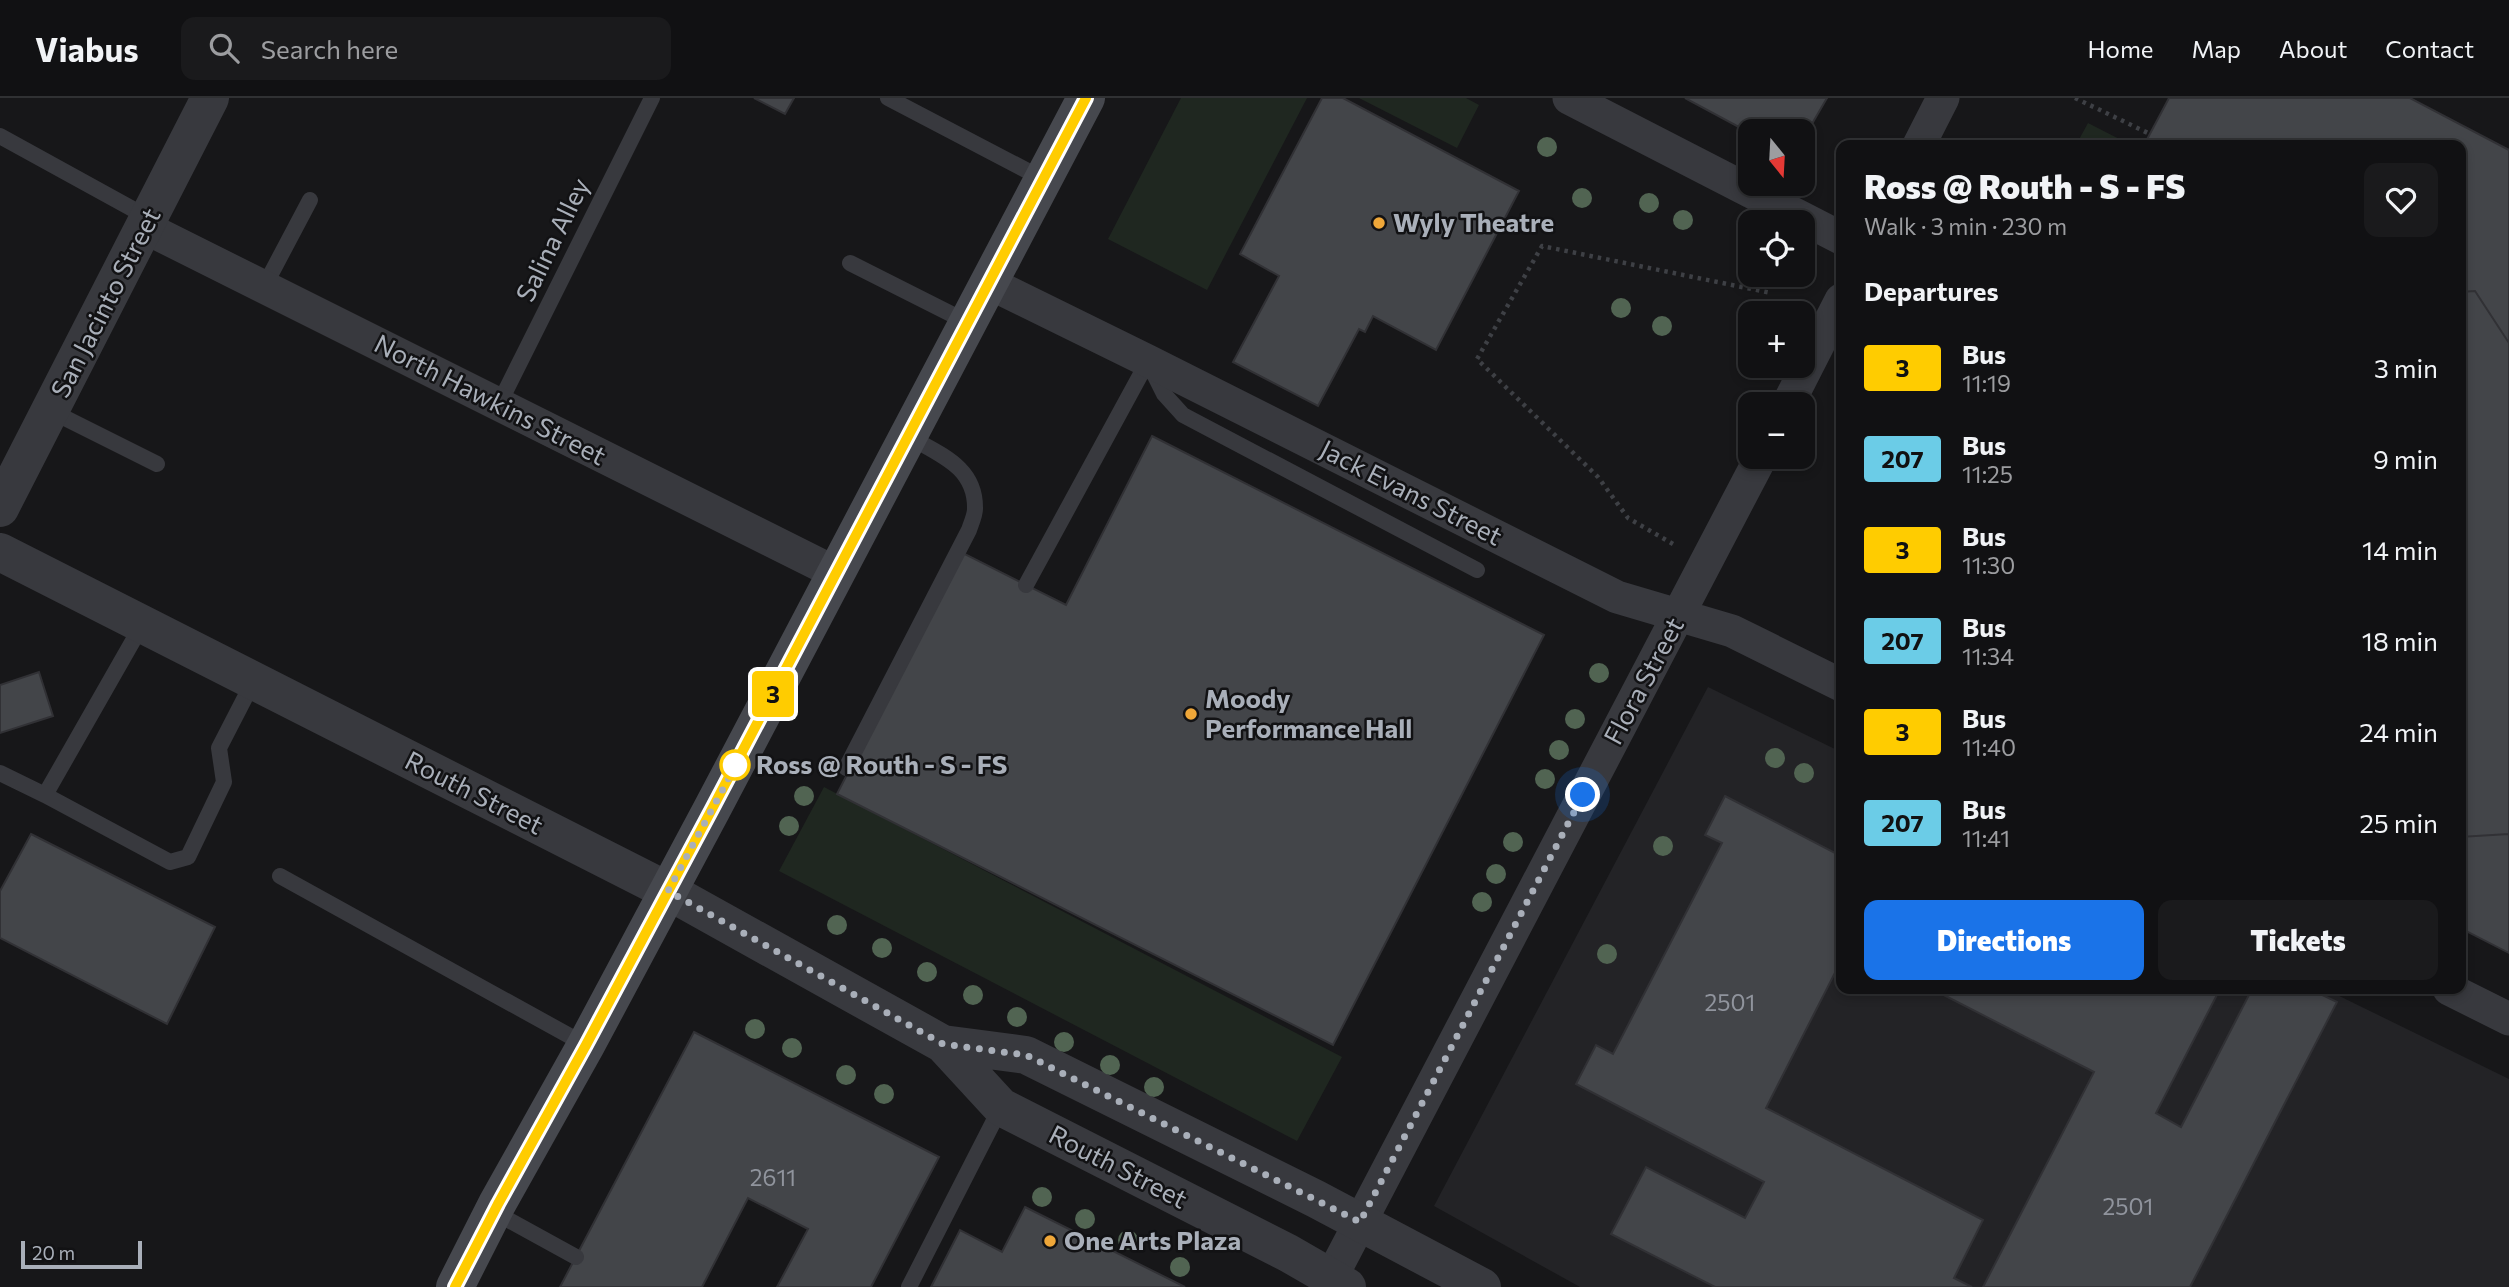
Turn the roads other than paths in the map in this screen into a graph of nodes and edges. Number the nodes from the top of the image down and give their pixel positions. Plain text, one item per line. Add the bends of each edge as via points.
1 (210, 98) edge
2 (652, 98) edge
3 (888, 98) edge
4 (1086, 98) edge
5 (1569, 98) edge
6 (1943, 98) edge
7 (0, 136) edge
8 (1922, 140) edge
9 (1043, 179) junction
10 (310, 200) dead end
11 (147, 222) junction
12 (1836, 234) edge
13 (850, 263) dead end
14 (989, 283) junction
15 (264, 287) junction
16 (1836, 310) edge
17 (967, 323) junction
18 (1148, 360) junction
19 (1794, 392) edge
20 (499, 404) junction
21 (51, 411) junction
22 (908, 436) junction
23 (157, 464) dead end
24 (1755, 469) edge
25 (0, 508) edge
26 (0, 552) edge
27 (1477, 570) dead end
28 (836, 573) junction
29 (1026, 585) dead end
30 (1679, 615) junction
31 (142, 625) junction
32 (253, 681) junction
33 (1836, 683) edge
34 (846, 768) dead end
35 (0, 773) edge
36 (45, 795) junction
37 (280, 876) dead end
38 (668, 891) junction
39 (2459, 994) edge
40 (2509, 1019) edge
41 (943, 1044) junction
42 (586, 1045) junction
43 (1001, 1107) junction
44 (494, 1212) junction
45 (1360, 1222) junction
46 (576, 1257) dead end
47 (1339, 1282) edge
48 (455, 1287) edge
49 (909, 1287) edge
50 (1482, 1287) edge

1 - 11 street, San Jacinto Street
2 - 20 lane, Salina Alley
3 - 9 lane
4 - 9 main road
5 - 12 street
6 - 8 street
7 - 11 lane
9 - 14 main road
10 - 15 lane
11 - 15 street, North Hawkins Street
11 - 21 street, San Jacinto Street
13 - 17 lane
14 - 17 main road
14 - 18 street, Jack Evans Street
15 - 20 street, North Hawkins Street
16 - 19 street
17 - 22 main road
18 - 27 lane via 1164,394 1183,415
18 - 29 lane
18 - 30 street, Jack Evans Street via 1617,597
20 - 28 street, North Hawkins Street
21 - 23 lane
21 - 25 street, San Jacinto Street
22 - 28 main road
22 - 34 lane via 960,465 971,486 975,509 969,530
24 - 30 street, Flora Street
26 - 31 street, Routh Street
28 - 38 main road
30 - 33 street, Jack Evans Street via 1732,631
30 - 45 street, Flora Street
31 - 32 street, Routh Street
31 - 36 lane
32 - 36 lane via 219,748 224,782 188,857 170,862
32 - 38 street, Routh Street
35 - 36 lane
37 - 42 lane
38 - 41 street, Routh Street
38 - 42 main road
39 - 40 street
41 - 43 street, Routh Street
41 - 45 street, Routh Street via 1026,1055
42 - 44 main road
43 - 47 street, Routh Street
43 - 49 lane
44 - 46 lane
44 - 48 main road
45 - 47 street, Flora Street
45 - 50 street, Routh Street

